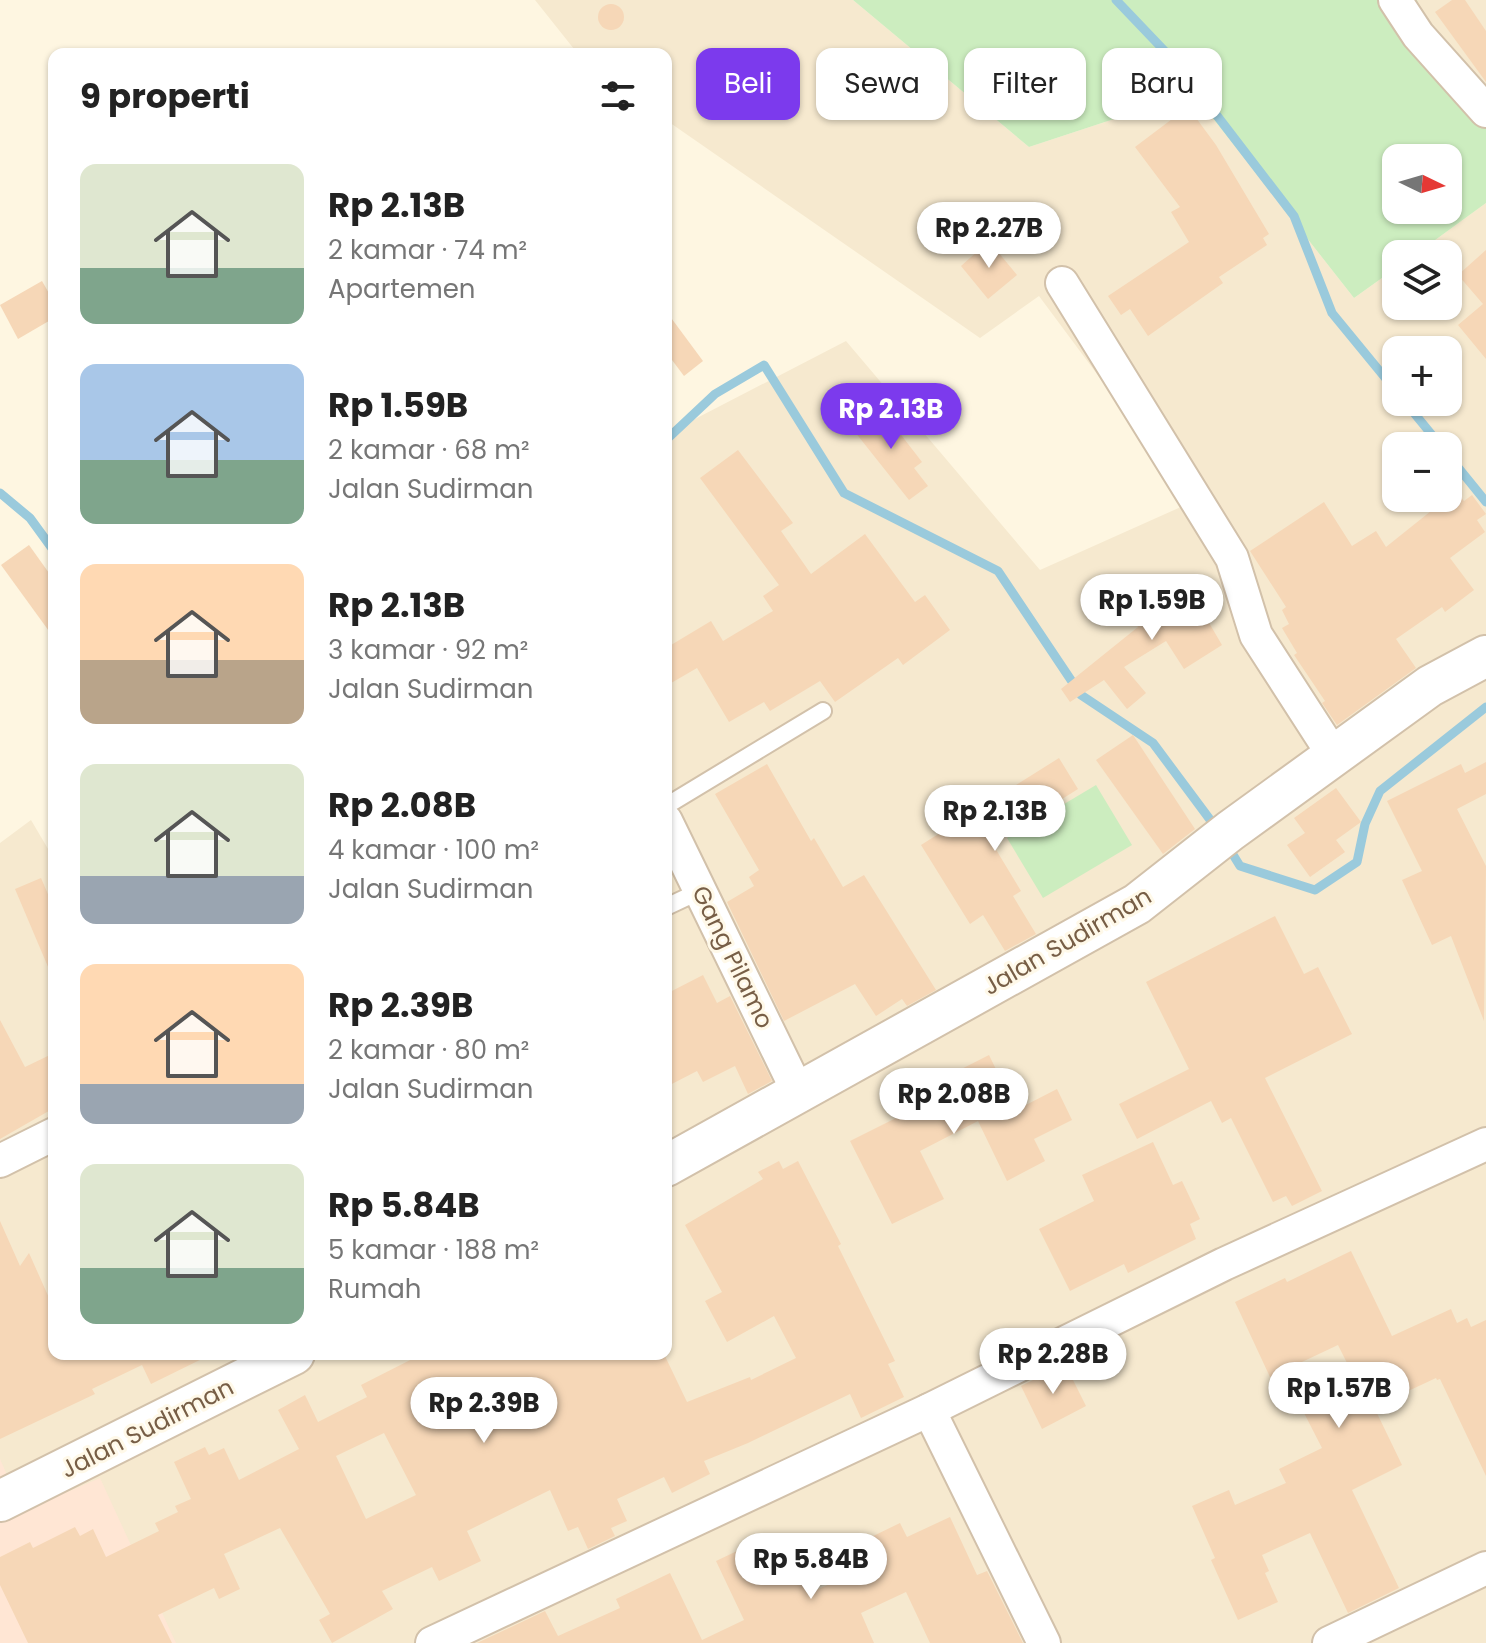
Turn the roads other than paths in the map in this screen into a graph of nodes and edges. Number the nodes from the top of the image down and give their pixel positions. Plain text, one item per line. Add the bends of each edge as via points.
1 (1395, 0) edge
2 (1486, 111) edge
3 (1062, 283) dead end
4 (1486, 656) edge
5 (823, 711) dead end
6 (1334, 756) junction
7 (672, 802) edge
8 (672, 833) edge
9 (700, 891) junction
10 (672, 904) edge
11 (799, 1094) junction
12 (48, 1137) edge
13 (1486, 1144) edge
14 (0, 1161) edge
15 (672, 1163) edge
16 (282, 1360) edge
17 (929, 1410) junction
18 (0, 1501) edge
19 (1486, 1568) edge
20 (432, 1643) edge
21 (1044, 1643) edge
22 (1329, 1643) edge

1 - 2 street via 1418,35
3 - 6 street via 1232,558 1256,635
4 - 6 street, Jalan Sudirman via 1430,686
5 - 7 lane
6 - 11 street, Jalan Sudirman via 1137,904
8 - 9 street, Gang Pilamo
9 - 10 lane
9 - 11 street, Gang Pilamo
11 - 15 street, Jalan Sudirman
12 - 14 street
13 - 17 street via 1224,1264
16 - 18 street, Jalan Sudirman
17 - 20 street
17 - 21 street
19 - 22 street

